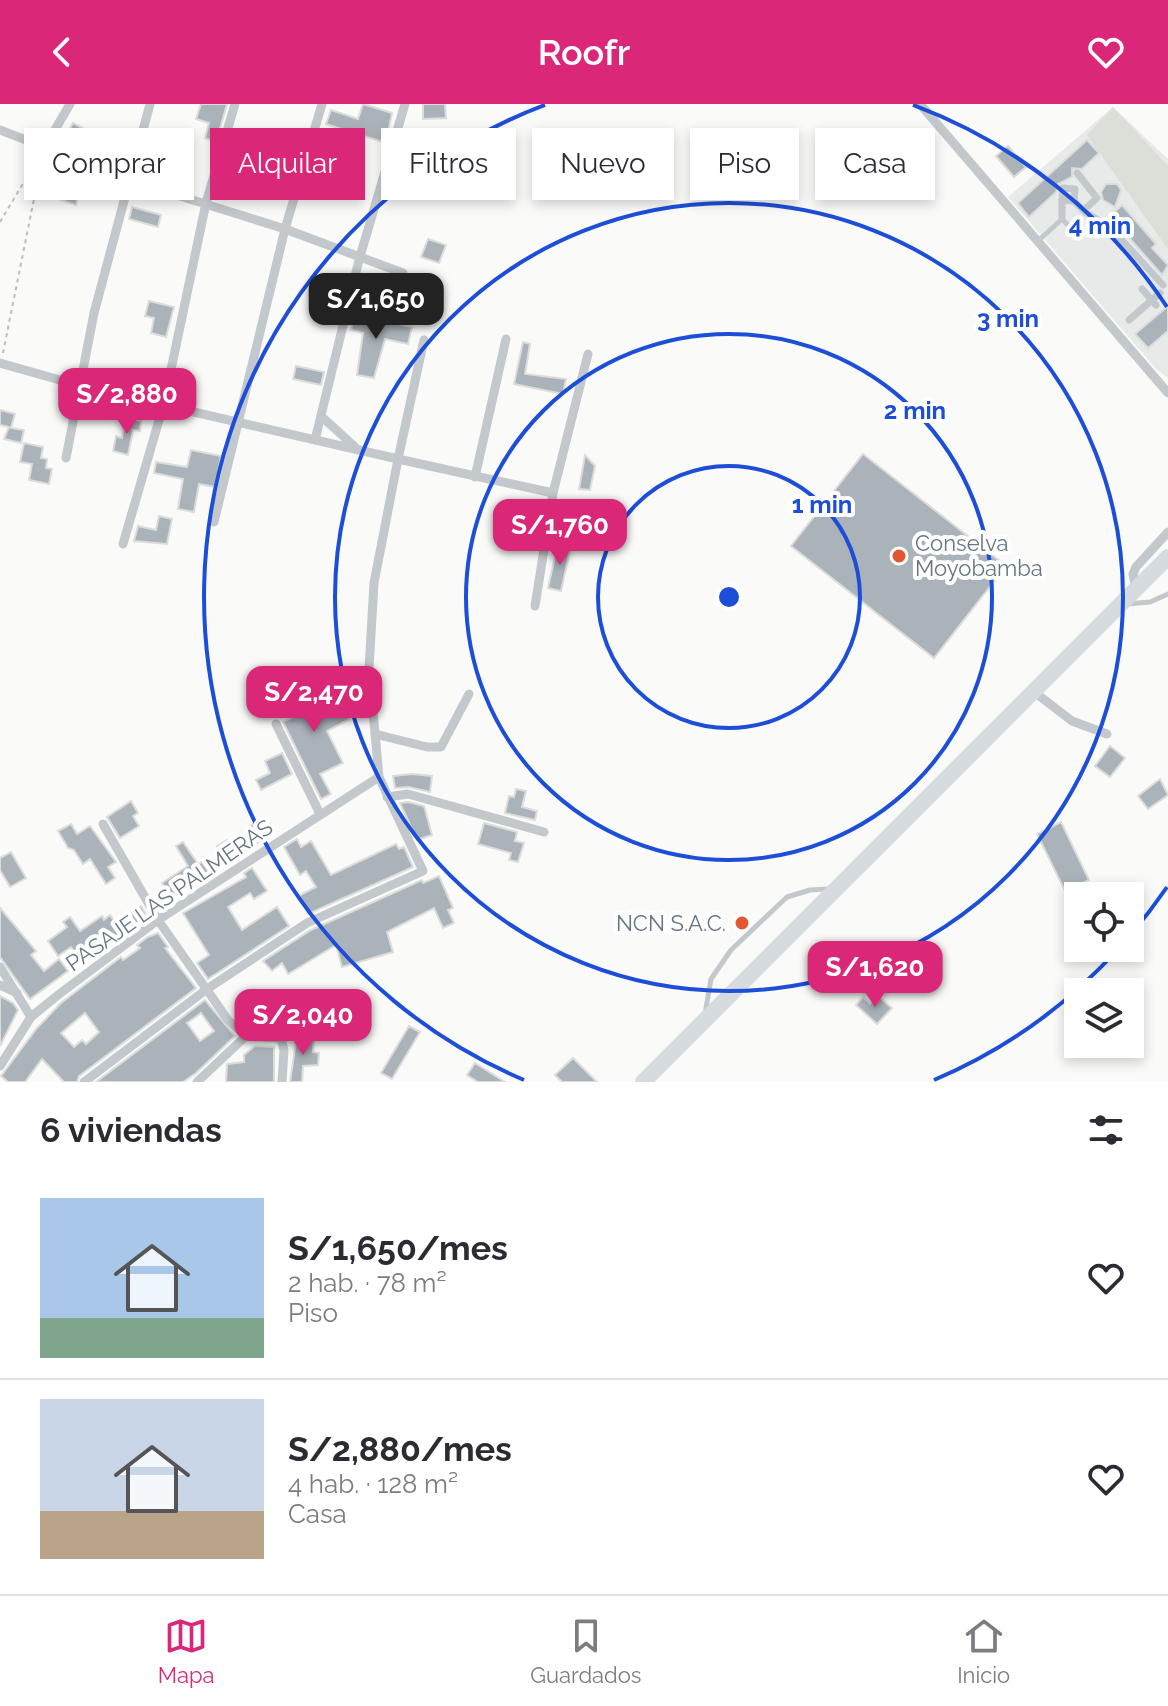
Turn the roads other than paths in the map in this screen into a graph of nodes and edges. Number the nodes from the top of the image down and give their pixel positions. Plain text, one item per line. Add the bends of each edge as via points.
1 (70, 104) edge
2 (150, 104) edge
3 (235, 104) edge
4 (322, 104) edge
5 (405, 104) edge
6 (920, 104) edge
7 (56, 128) edge
8 (143, 128) edge
9 (0, 130) edge
10 (24, 139) edge
11 (1077, 173) dead end
12 (194, 199) edge
13 (124, 200) edge
14 (1062, 200) junction
15 (1074, 201) junction
16 (206, 203) junction
17 (1084, 210) junction
18 (1065, 222) joint
19 (285, 229) junction
20 (1037, 242) junction
21 (359, 260) junction
22 (403, 273) dead end
23 (1166, 285) edge
24 (1142, 289) dead end
25 (1157, 299) junction
26 (1129, 320) dead end
27 (506, 339) dead end
28 (424, 340) dead end
29 (588, 354) dead end
30 (1, 364) edge
31 (81, 386) junction
32 (1168, 393) edge
33 (164, 403) junction
34 (321, 416) junction
35 (240, 422) junction
36 (315, 440) junction
37 (358, 450) junction
38 (66, 458) dead end
39 (398, 459) junction
40 (475, 477) junction
41 (553, 493) junction
42 (214, 522) dead end
43 (1168, 532) edge
44 (123, 544) dead end
45 (1168, 557) edge
46 (1136, 588) junction
47 (1168, 594) edge
48 (1120, 605) junction
49 (535, 606) dead end
50 (1033, 691) junction
51 (469, 694) dead end
52 (276, 724) dead end
53 (375, 734) junction
54 (1107, 734) dead end
55 (379, 777) junction
56 (387, 797) junction
57 (320, 814) junction
58 (103, 824) dead end
59 (544, 832) dead end
60 (833, 889) junction
61 (158, 920) junction
62 (0, 967) edge
63 (0, 985) edge
64 (207, 989) junction
65 (17, 993) junction
66 (31, 1017) junction
67 (705, 1019) junction
68 (246, 1036) junction
69 (0, 1066) edge
70 (203, 1080) edge
71 (84, 1082) edge
72 (282, 1082) edge
73 (643, 1082) edge

1 - 7 street
2 - 8 street
3 - 16 street
4 - 19 street
5 - 21 street
6 - 20 street
9 - 10 street
11 - 17 street via 1097,198
12 - 16 street
13 - 31 street
14 - 15 street
14 - 15 street via 1060,194 1069,186 1077,195
14 - 18 street
15 - 17 street
16 - 19 street
16 - 33 street
17 - 23 street via 1109,226
18 - 20 lane
19 - 21 street
19 - 35 street
20 - 32 street
21 - 22 street
21 - 34 street
23 - 25 street via 1158,289
24 - 25 street
25 - 26 street
27 - 40 street
28 - 39 street
29 - 41 street
30 - 31 street
31 - 33 street
31 - 38 street
33 - 35 street
33 - 44 street
34 - 36 street
34 - 37 street
35 - 36 street
35 - 42 street
36 - 37 street
37 - 39 street
39 - 40 street
39 - 53 street via 374,583 369,668
40 - 41 street
41 - 49 street
43 - 46 street via 1136,567
45 - 46 highway
46 - 48 highway
47 - 48 lane
48 - 50 highway
50 - 54 street via 1072,721
50 - 60 highway
51 - 53 street via 441,747
52 - 57 street
53 - 55 street
55 - 56 street
55 - 57 street, PASAJE LAS PALMERAS
56 - 59 street via 408,794
56 - 64 street via 423,867 418,876 307,923
57 - 61 street, PASAJE LAS PALMERAS
58 - 61 street
60 - 67 highway
60 - 67 lane via 787,897 731,950 711,979
61 - 64 street
61 - 66 street, PASAJE LAS PALMERAS
62 - 65 street
63 - 65 street
64 - 68 street
64 - 71 street
65 - 66 street
66 - 69 street, PASAJE LAS PALMERAS
67 - 73 highway
68 - 70 street
68 - 72 street via 277,1036 284,1050

